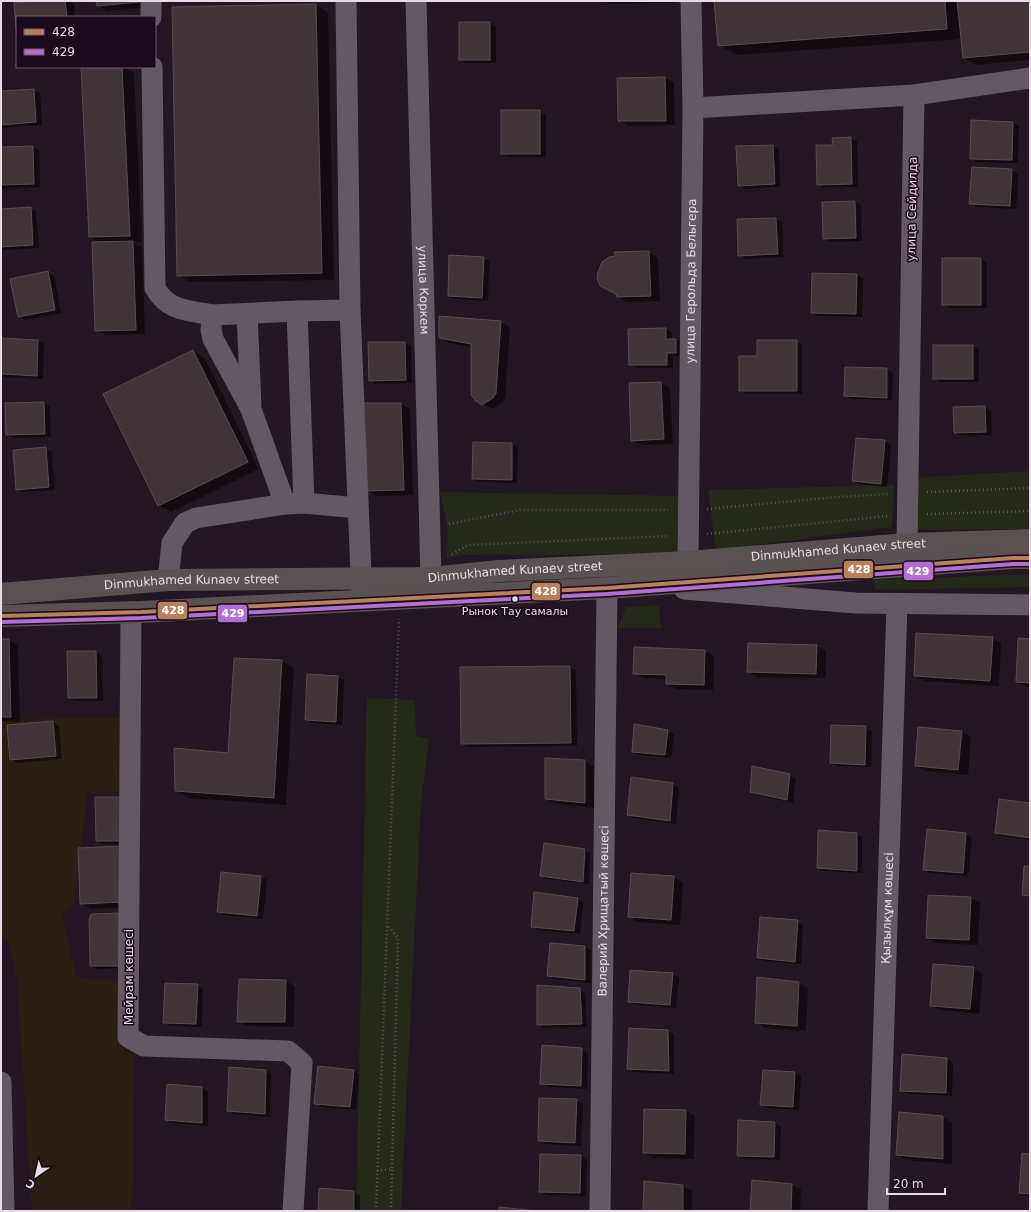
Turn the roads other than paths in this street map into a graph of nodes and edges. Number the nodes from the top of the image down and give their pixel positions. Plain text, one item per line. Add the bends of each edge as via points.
1 (151, 1) edge
2 (346, 1) edge
3 (416, 1) edge
4 (691, 1) edge
5 (151, 16) edge
6 (152, 68) edge
7 (1030, 78) edge
8 (914, 95) junction
9 (693, 108) junction
10 (350, 310) junction
11 (297, 311) junction
12 (247, 314) junction
13 (212, 316) junction
14 (251, 410) junction
15 (295, 504) junction
16 (358, 508) junction
17 (1030, 540) edge
18 (907, 544) junction
19 (1030, 558) edge
20 (688, 562) junction
21 (431, 572) junction
22 (168, 580) junction
23 (648, 585) junction
24 (607, 588) junction
25 (362, 590) junction
26 (1, 593) edge
27 (897, 604) junction
28 (1030, 605) edge
29 (131, 612) junction
30 (1, 616) edge
31 (1, 1082) edge
32 (4, 1211) edge
33 (293, 1211) edge
34 (600, 1211) edge
35 (878, 1211) edge

1 - 5 street
2 - 10 street
3 - 21 street, улица Коркем
4 - 9 street, улица Герольда Бельгера
6 - 13 street via 155,288 160,296 175,308
7 - 8 street
8 - 9 street
8 - 18 street, улица Сейдилда
9 - 20 street, улица Герольда Бельгера
10 - 11 street
10 - 16 street
11 - 12 street
11 - 15 street
12 - 13 street
12 - 14 street
13 - 14 street via 213,339
14 - 15 street
15 - 16 street
15 - 22 street via 196,518 185,523 172,543
16 - 25 street
17 - 18 main road, Dinmukhamed Kunaev street
18 - 20 main road, Dinmukhamed Kunaev street
19 - 23 main road, Dinmukhamed Kunaev street
20 - 21 main road, Dinmukhamed Kunaev street
21 - 25 main road, Dinmukhamed Kunaev street
22 - 25 main road, Dinmukhamed Kunaev street
22 - 26 main road, Dinmukhamed Kunaev street
23 - 24 main road, Dinmukhamed Kunaev street
23 - 27 street via 791,598
24 - 25 main road, Dinmukhamed Kunaev street
24 - 34 street, Валерий Хрищатый көшесі
25 - 29 main road, Dinmukhamed Kunaev street
27 - 28 street
27 - 35 street, Қызылқұм көшесі
29 - 30 main road, Dinmukhamed Kunaev street
29 - 33 street, Мейрам көшесі via 128,1037 144,1046 288,1051 302,1062
31 - 32 street

